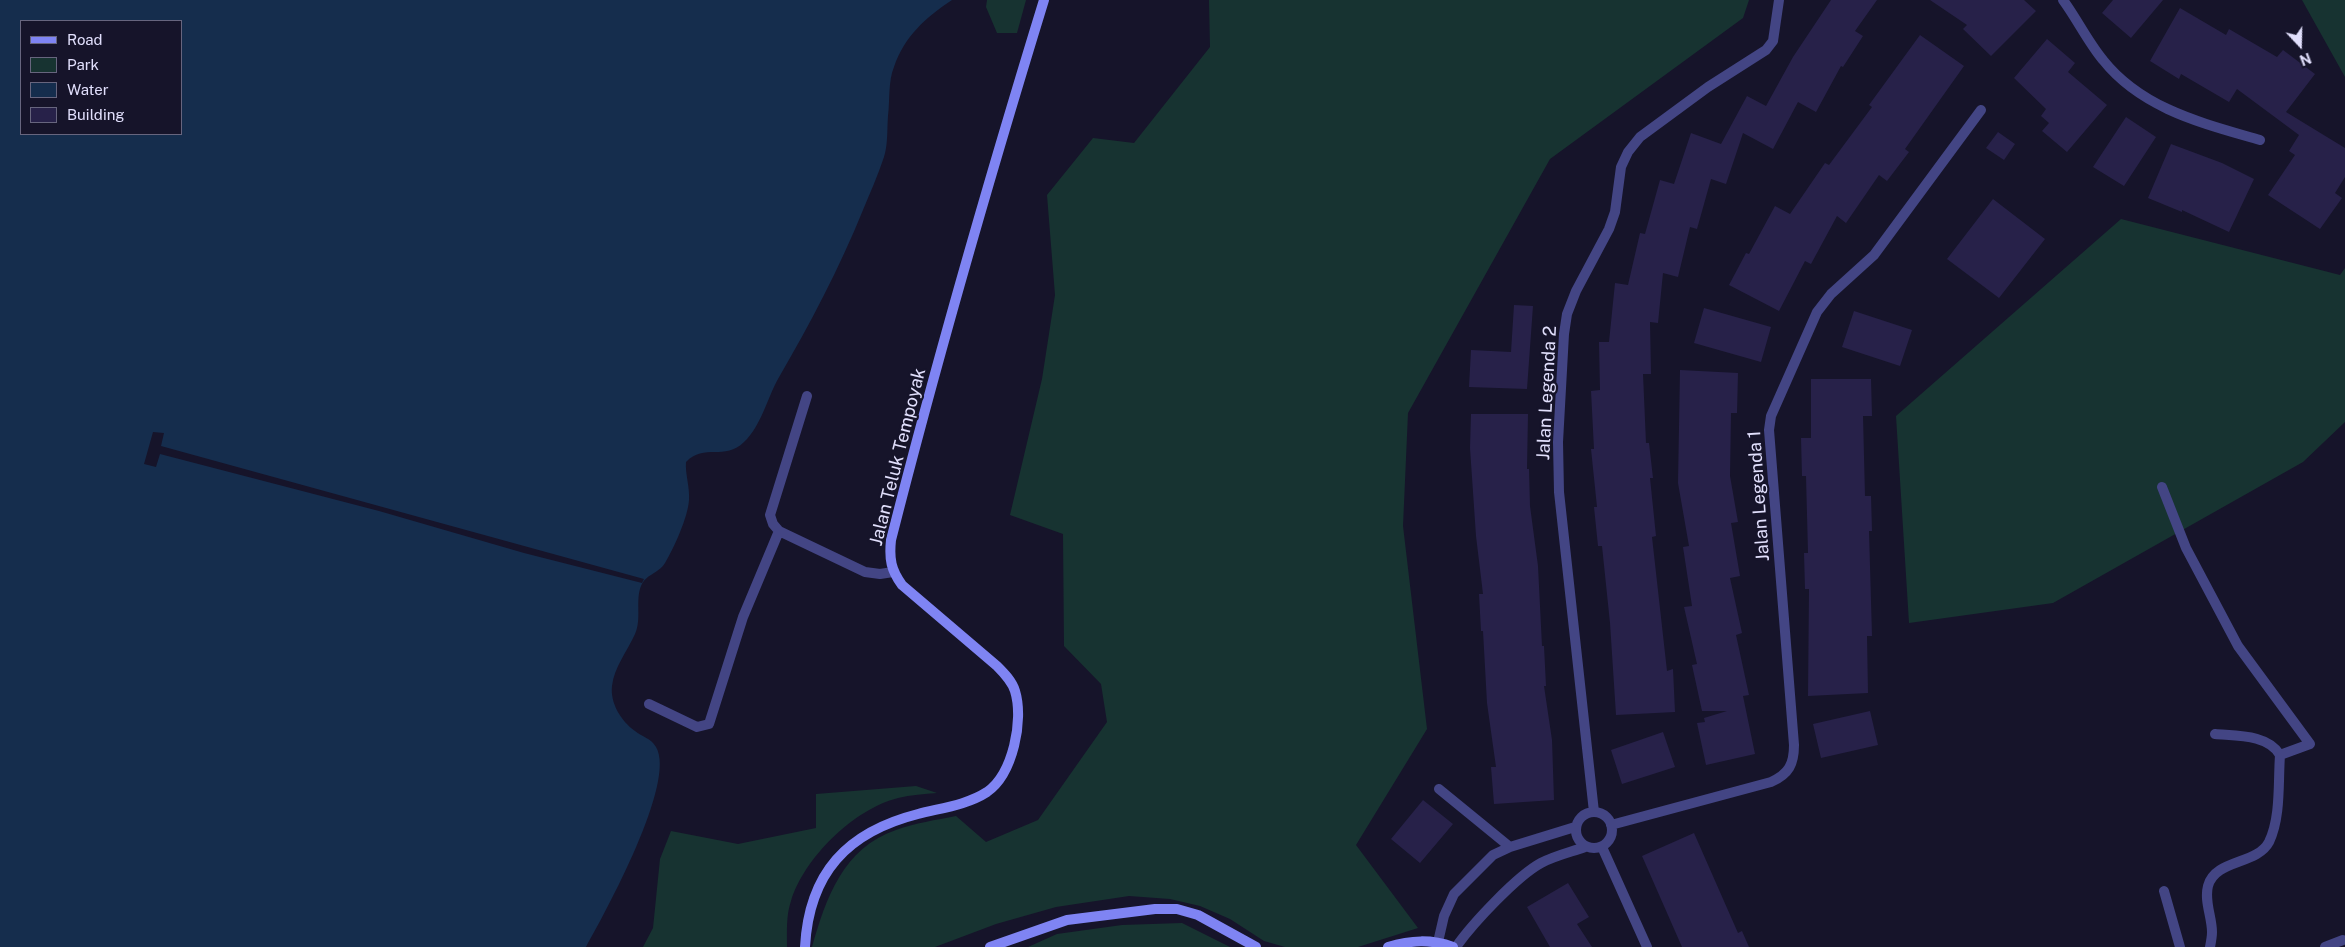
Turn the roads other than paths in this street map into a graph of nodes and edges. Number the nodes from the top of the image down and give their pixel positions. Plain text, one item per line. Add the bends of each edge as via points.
1 (1044, 0) edge
2 (1779, 0) edge
3 (2063, 0) edge
4 (1981, 110) dead end
5 (2260, 140) dead end
6 (807, 396) dead end
7 (2162, 486) dead end
8 (779, 531) junction
9 (893, 572) junction
10 (649, 704) dead end
11 (2215, 734) dead end
12 (2280, 755) junction
13 (1439, 789) dead end
14 (1594, 812) junction
15 (1612, 825) junction
16 (1575, 827) junction
17 (1510, 847) junction
18 (1585, 847) junction
19 (1602, 847) junction
20 (2164, 891) dead end
21 (2343, 940) dead end
22 (1438, 942) junction
23 (805, 947) edge
24 (990, 947) edge
25 (1256, 947) edge
26 (1388, 947) edge
27 (1454, 947) edge
28 (1647, 947) edge
29 (2180, 947) edge
30 (2210, 947) edge
31 (2325, 947) edge

1 - 9 street, Jalan Teluk Tempoyak via 989,178 896,518 889,558
2 - 14 street, Jalan Legenda 2 via 1772,41 1766,50 1648,131 1628,152 1621,167 1610,228 1567,314 1558,442 1560,492
3 - 5 street via 2118,78 2168,111
4 - 15 street, Jalan Legenda 1 via 1874,255 1831,294 1817,312 1771,416 1794,745 1790,768 1771,782
6 - 8 street via 770,515
7 - 12 street via 2186,548 2238,646 2310,744
8 - 9 street via 865,572
8 - 10 street via 743,617 709,724 697,727
9 - 23 street, Jalan Teluk Tempoyak via 902,585 1009,679 1017,700 1015,740 1007,768 997,784 986,793 946,808 886,823 846,850 828,868 817,888 809,911
11 - 12 street via 2258,739 2271,744
12 - 30 street via 2276,818 2268,843 2262,850 2217,872 2208,884
13 - 17 street
14 - 15 street via 1602,814
14 - 16 street via 1586,813
15 - 19 street via 1612,834
16 - 17 street
16 - 18 street via 1576,838
17 - 22 street via 1494,855 1454,894 1444,916
18 - 19 street
18 - 27 street via 1542,863 1524,875
19 - 28 street
20 - 29 street
21 - 31 street
22 - 26 street via 1419,940
22 - 27 street
24 - 25 street via 1067,920 1155,909 1198,915

